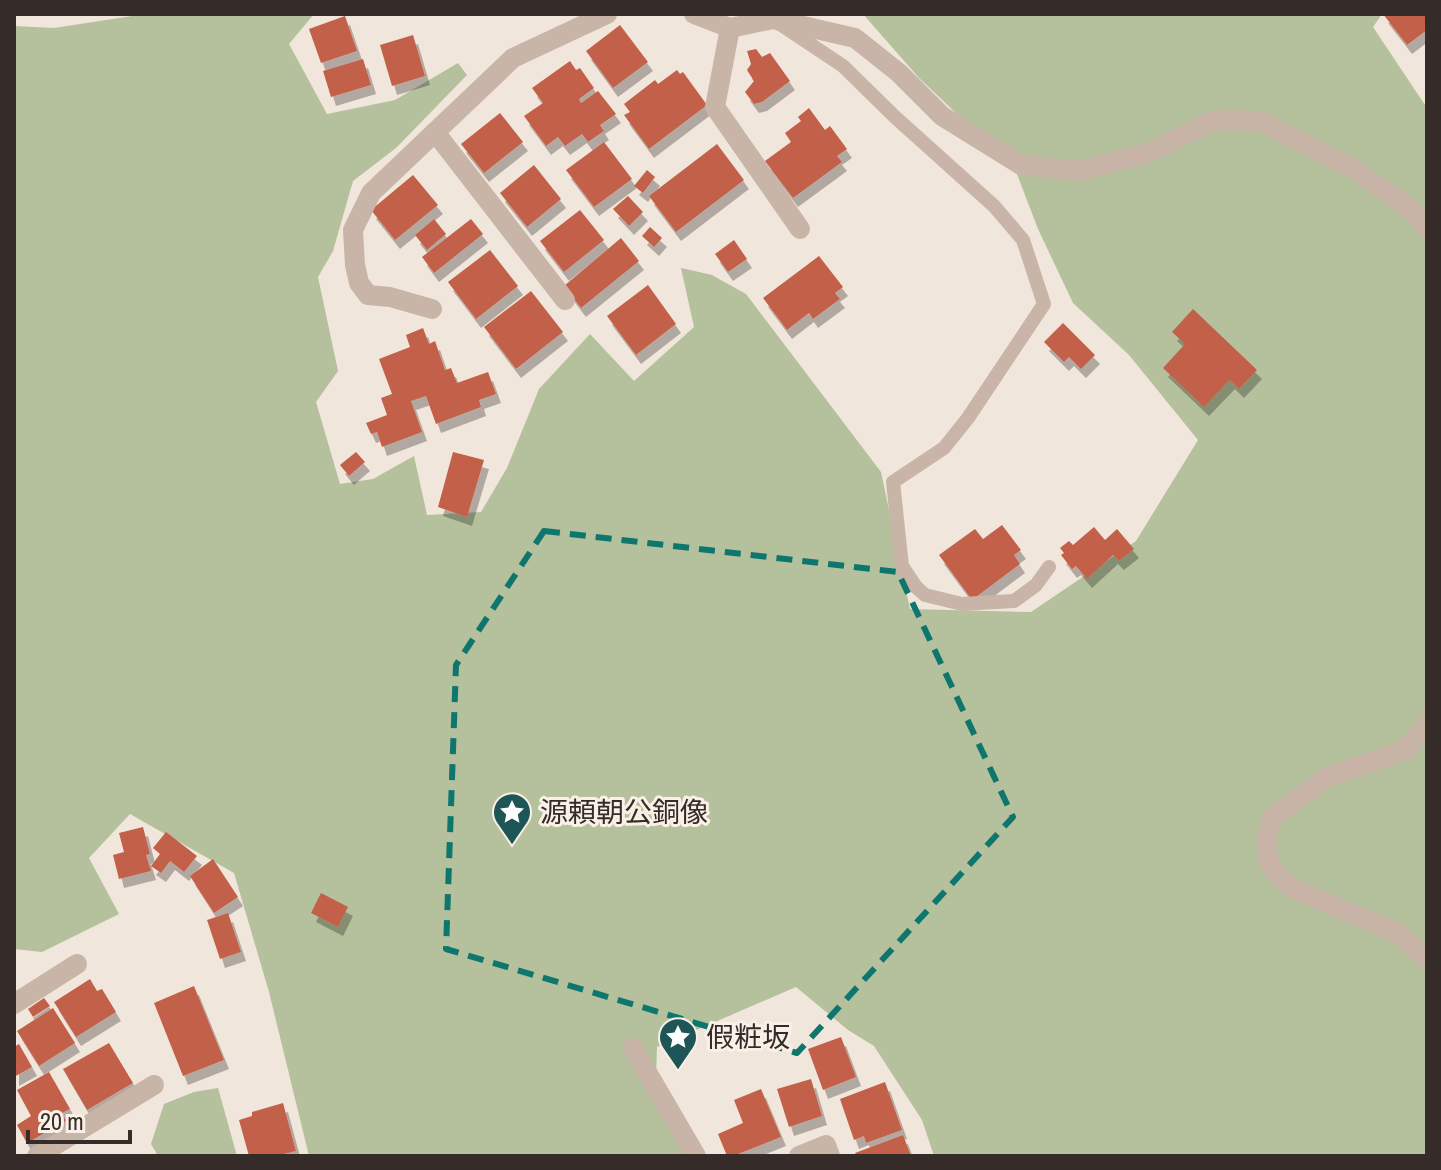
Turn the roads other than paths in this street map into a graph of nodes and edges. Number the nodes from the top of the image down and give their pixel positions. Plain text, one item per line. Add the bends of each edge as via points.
1 (607, 14) edge
2 (694, 14) edge
3 (773, 19) junction
4 (730, 28) junction
5 (435, 132) junction
6 (800, 229) dead end
7 (1427, 229) edge
8 (565, 300) dead end
9 (432, 309) dead end
10 (1049, 567) dead end
11 (1427, 724) edge
12 (1427, 747) edge
13 (1405, 750) junction
14 (1427, 960) edge
15 (77, 964) dead end
16 (14, 1004) edge
17 (633, 1048) dead end
18 (154, 1085) dead end
19 (37, 1156) edge
20 (696, 1156) edge
21 (799, 1156) edge
22 (830, 1156) edge

1 - 5 street via 513,58
2 - 4 street
3 - 4 street
3 - 7 street via 855,38 942,116 1021,165 1077,171 1146,154 1214,120 1261,121 1357,171 1414,212
3 - 10 lane via 843,66 994,206 1023,240 1044,304 944,448 893,482 902,566 925,595 984,605 1014,601
4 - 6 street via 715,107
5 - 8 street
5 - 9 street via 371,193 353,230 359,283 368,295
11 - 13 street
12 - 13 street
13 - 14 street via 1327,777 1271,819 1266,843 1277,875 1294,889 1400,934
15 - 16 street
17 - 20 street
18 - 19 street
21 - 22 street via 826,1145

